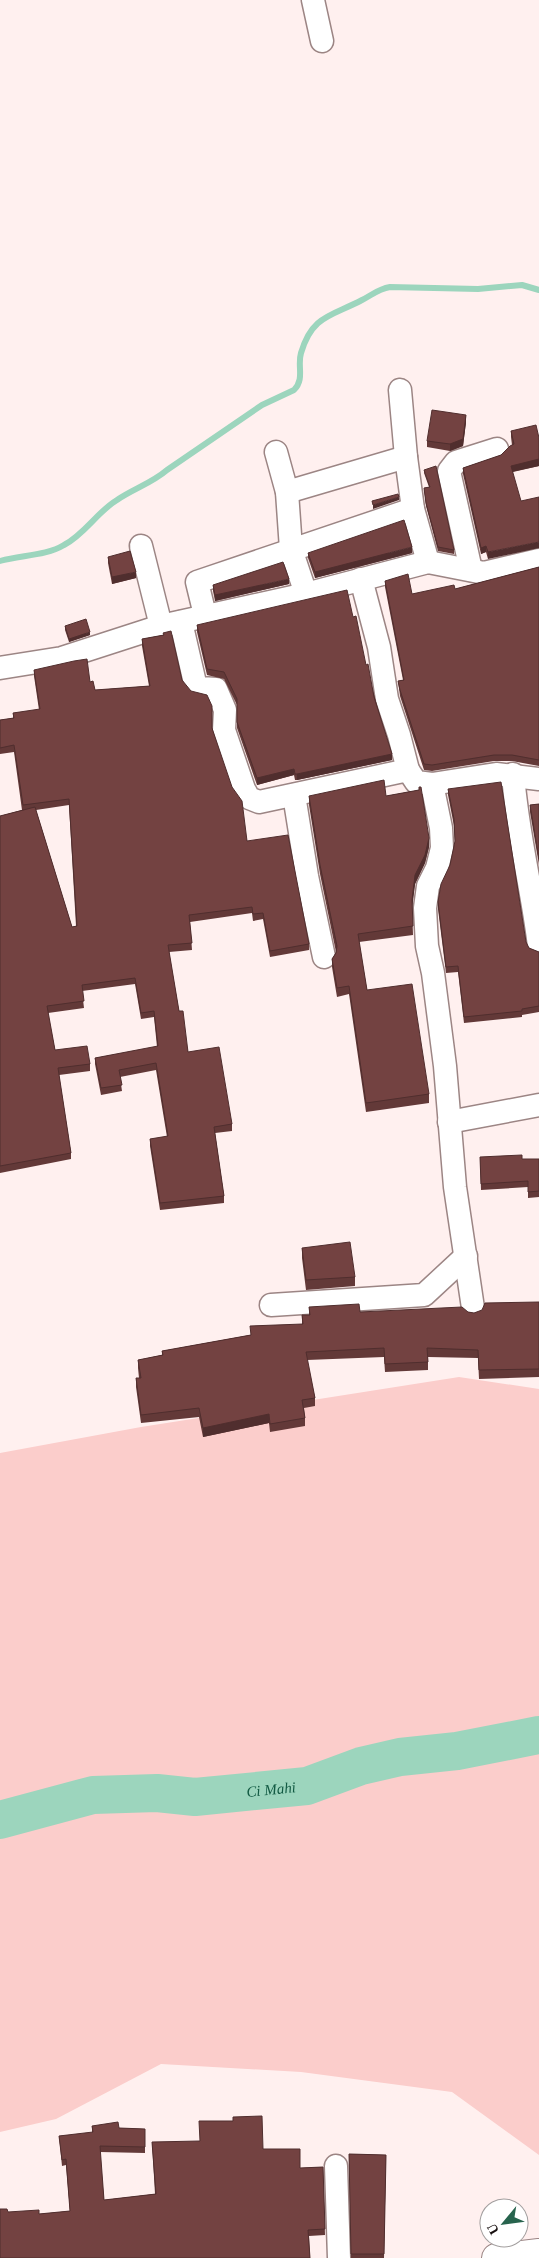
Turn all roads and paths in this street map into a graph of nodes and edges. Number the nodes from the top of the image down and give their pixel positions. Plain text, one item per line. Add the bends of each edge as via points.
1 (313, 0) edge
2 (322, 41) dead end
3 (400, 390) dead end
4 (497, 449) dead end
5 (276, 452) dead end
6 (406, 457) junction
7 (287, 492) junction
8 (413, 509) junction
9 (141, 546) dead end
10 (291, 549) junction
11 (539, 560) edge
12 (428, 562) junction
13 (471, 570) junction
14 (362, 579) junction
15 (306, 594) junction
16 (205, 615) junction
17 (171, 624) junction
18 (0, 668) edge
19 (408, 770) junction
20 (513, 774) junction
21 (539, 779) edge
22 (432, 784) junction
23 (294, 795) junction
24 (539, 946) edge
25 (324, 957) dead end
26 (539, 1105) edge
27 (449, 1122) junction
28 (466, 1256) junction
29 (272, 1305) dead end
30 (473, 1308) dead end
31 (336, 2166) dead end
32 (539, 2253) edge
33 (339, 2258) edge
34 (496, 2258) edge

1 - 2 street
3 - 6 street
4 - 13 street via 456,462 449,471
5 - 7 street
6 - 7 street
6 - 8 street
7 - 10 street
8 - 10 street
8 - 12 street
9 - 17 street
10 - 15 street
10 - 16 street via 197,582
11 - 13 street via 484,572
12 - 13 street
12 - 14 street
14 - 15 street
14 - 19 street via 379,647 387,699
15 - 16 street
16 - 17 street
17 - 18 street via 62,658
17 - 23 street via 195,683 200,688 216,689 223,701 224,730 249,798 260,802
19 - 22 street via 416,782
19 - 23 street
20 - 21 street
20 - 22 street
20 - 24 street via 515,810 534,900
22 - 27 street via 442,848 428,886 425,908
23 - 25 street
26 - 27 street
27 - 28 street
28 - 29 street via 424,1295
28 - 30 street
31 - 33 street
32 - 34 street

